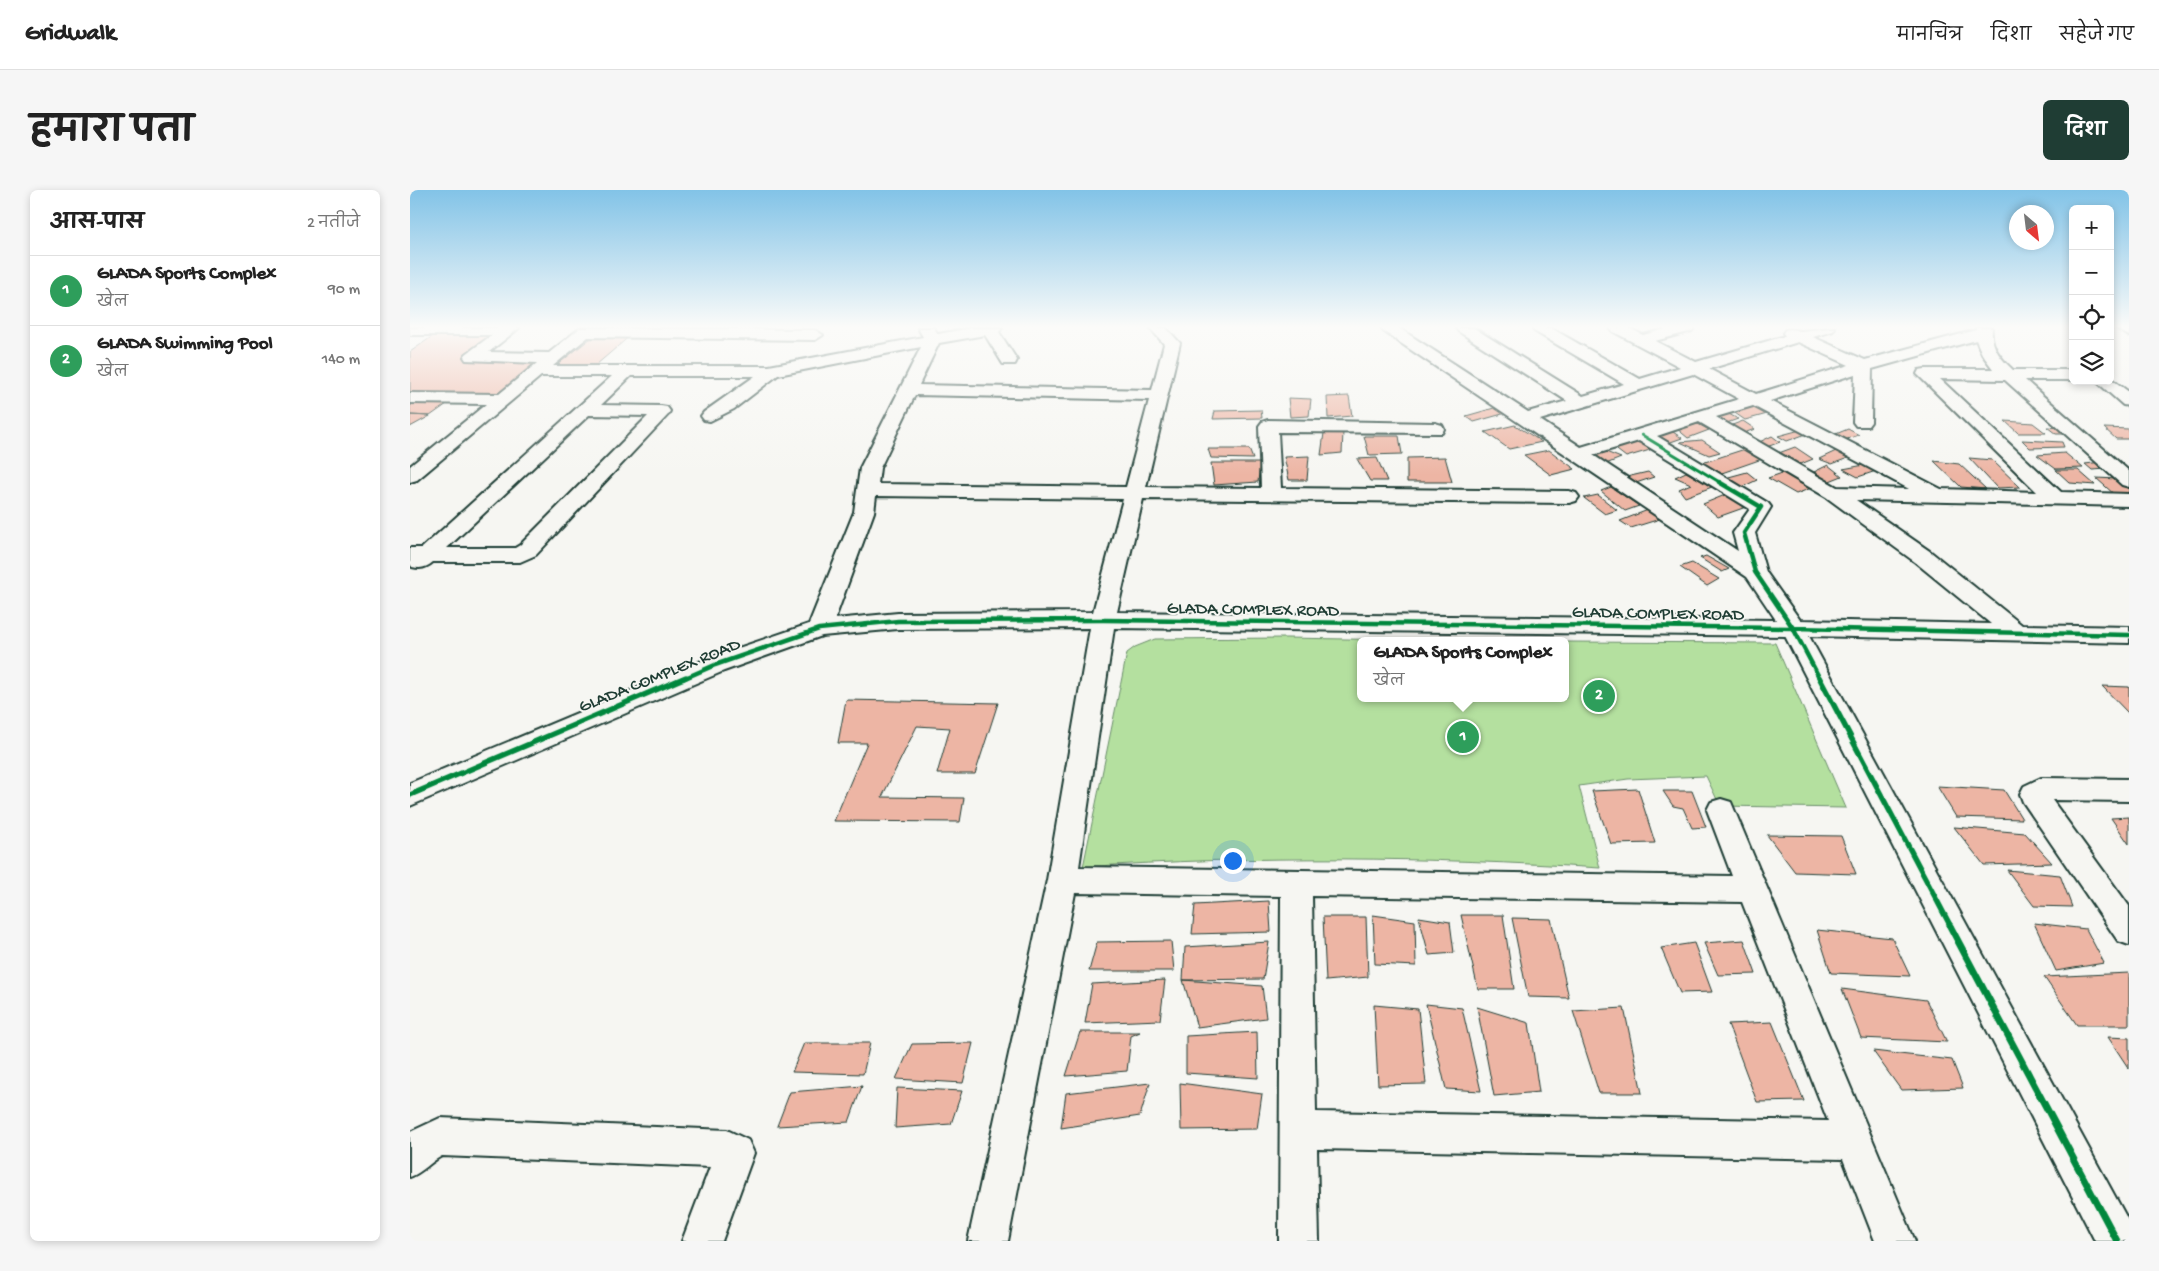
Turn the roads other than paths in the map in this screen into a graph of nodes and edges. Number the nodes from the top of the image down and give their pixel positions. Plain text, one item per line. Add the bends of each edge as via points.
1 (530, 377) edge
2 (620, 377) edge
3 (765, 377) edge
4 (913, 377) edge
5 (1163, 377) edge
6 (1462, 377) edge
7 (1542, 377) edge
8 (1626, 377) edge
9 (1662, 377) edge
10 (1712, 377) edge
11 (1829, 377) edge
12 (1864, 377) edge
13 (1928, 377) edge
14 (2012, 377) edge
15 (1638, 384) junction
16 (2109, 385) edge
17 (908, 390) junction
18 (1159, 395) junction
19 (410, 398) edge
20 (504, 399) junction
21 (1756, 400) junction
22 (2129, 401) edge
23 (1581, 402) junction
24 (584, 410) junction
25 (710, 416) dead end
26 (1703, 416) junction
27 (1525, 419) junction
28 (1862, 422) dead end
29 (1436, 429) dead end
30 (1642, 435) junction
31 (1578, 454) junction
32 (410, 476) edge
33 (2129, 481) edge
34 (867, 490) junction
35 (1135, 491) junction
36 (1271, 493) junction
37 (1833, 493) junction
38 (1936, 495) junction
39 (1570, 497) dead end
40 (2055, 498) junction
41 (2129, 500) edge
42 (419, 555) edge
43 (410, 571) edge
44 (1756, 572) junction
45 (1104, 620) junction
46 (1793, 628) junction
47 (819, 630) junction
48 (2017, 633) junction
49 (2129, 635) edge
50 (2129, 790) edge
51 (410, 795) edge
52 (1721, 810) dead end
53 (1062, 880) junction
54 (1296, 883) junction
55 (1754, 889) junction
56 (2129, 931) edge
57 (1298, 1130) junction
58 (1854, 1140) junction
59 (410, 1158) edge
60 (702, 1241) edge
61 (988, 1241) edge
62 (1299, 1241) edge
63 (1894, 1241) edge
64 (2117, 1241) edge

1 - 20 street
2 - 24 street
3 - 25 street
4 - 17 street
5 - 18 street
6 - 27 street
7 - 23 street
8 - 15 street
9 - 15 street
10 - 21 street
11 - 21 street
12 - 28 street
13 - 40 street
14 - 33 street
15 - 23 street
16 - 22 street
17 - 18 street
17 - 34 street via 870,468
18 - 35 street
19 - 20 street
20 - 32 street
21 - 26 street
21 - 38 street
23 - 27 street
24 - 42 street
24 - 42 street via 661,411 520,555
26 - 30 street
26 - 37 street
27 - 31 street
29 - 36 street via 1268,426
30 - 31 street
30 - 44 street via 1761,507 1744,533
31 - 44 street
34 - 35 street
34 - 47 street via 864,512
35 - 36 street
35 - 45 street
36 - 39 street
37 - 38 street
37 - 48 street via 1923,557
38 - 40 street
40 - 41 street
42 - 43 street
44 - 46 street
45 - 46 street, GLADA COMPLEX ROAD
45 - 47 street, GLADA COMPLEX ROAD via 898,621
45 - 53 street
46 - 48 street, GLADA COMPLEX ROAD
46 - 64 street
47 - 51 street, GLADA COMPLEX ROAD via 715,665
48 - 49 street, GLADA COMPLEX ROAD
50 - 56 street via 2042,789 2034,794
52 - 55 street
53 - 54 street
53 - 61 street
54 - 55 street
54 - 57 street
55 - 58 street
57 - 58 street
57 - 62 street
58 - 63 street
59 - 60 street via 416,1149 440,1137 727,1149 735,1153

